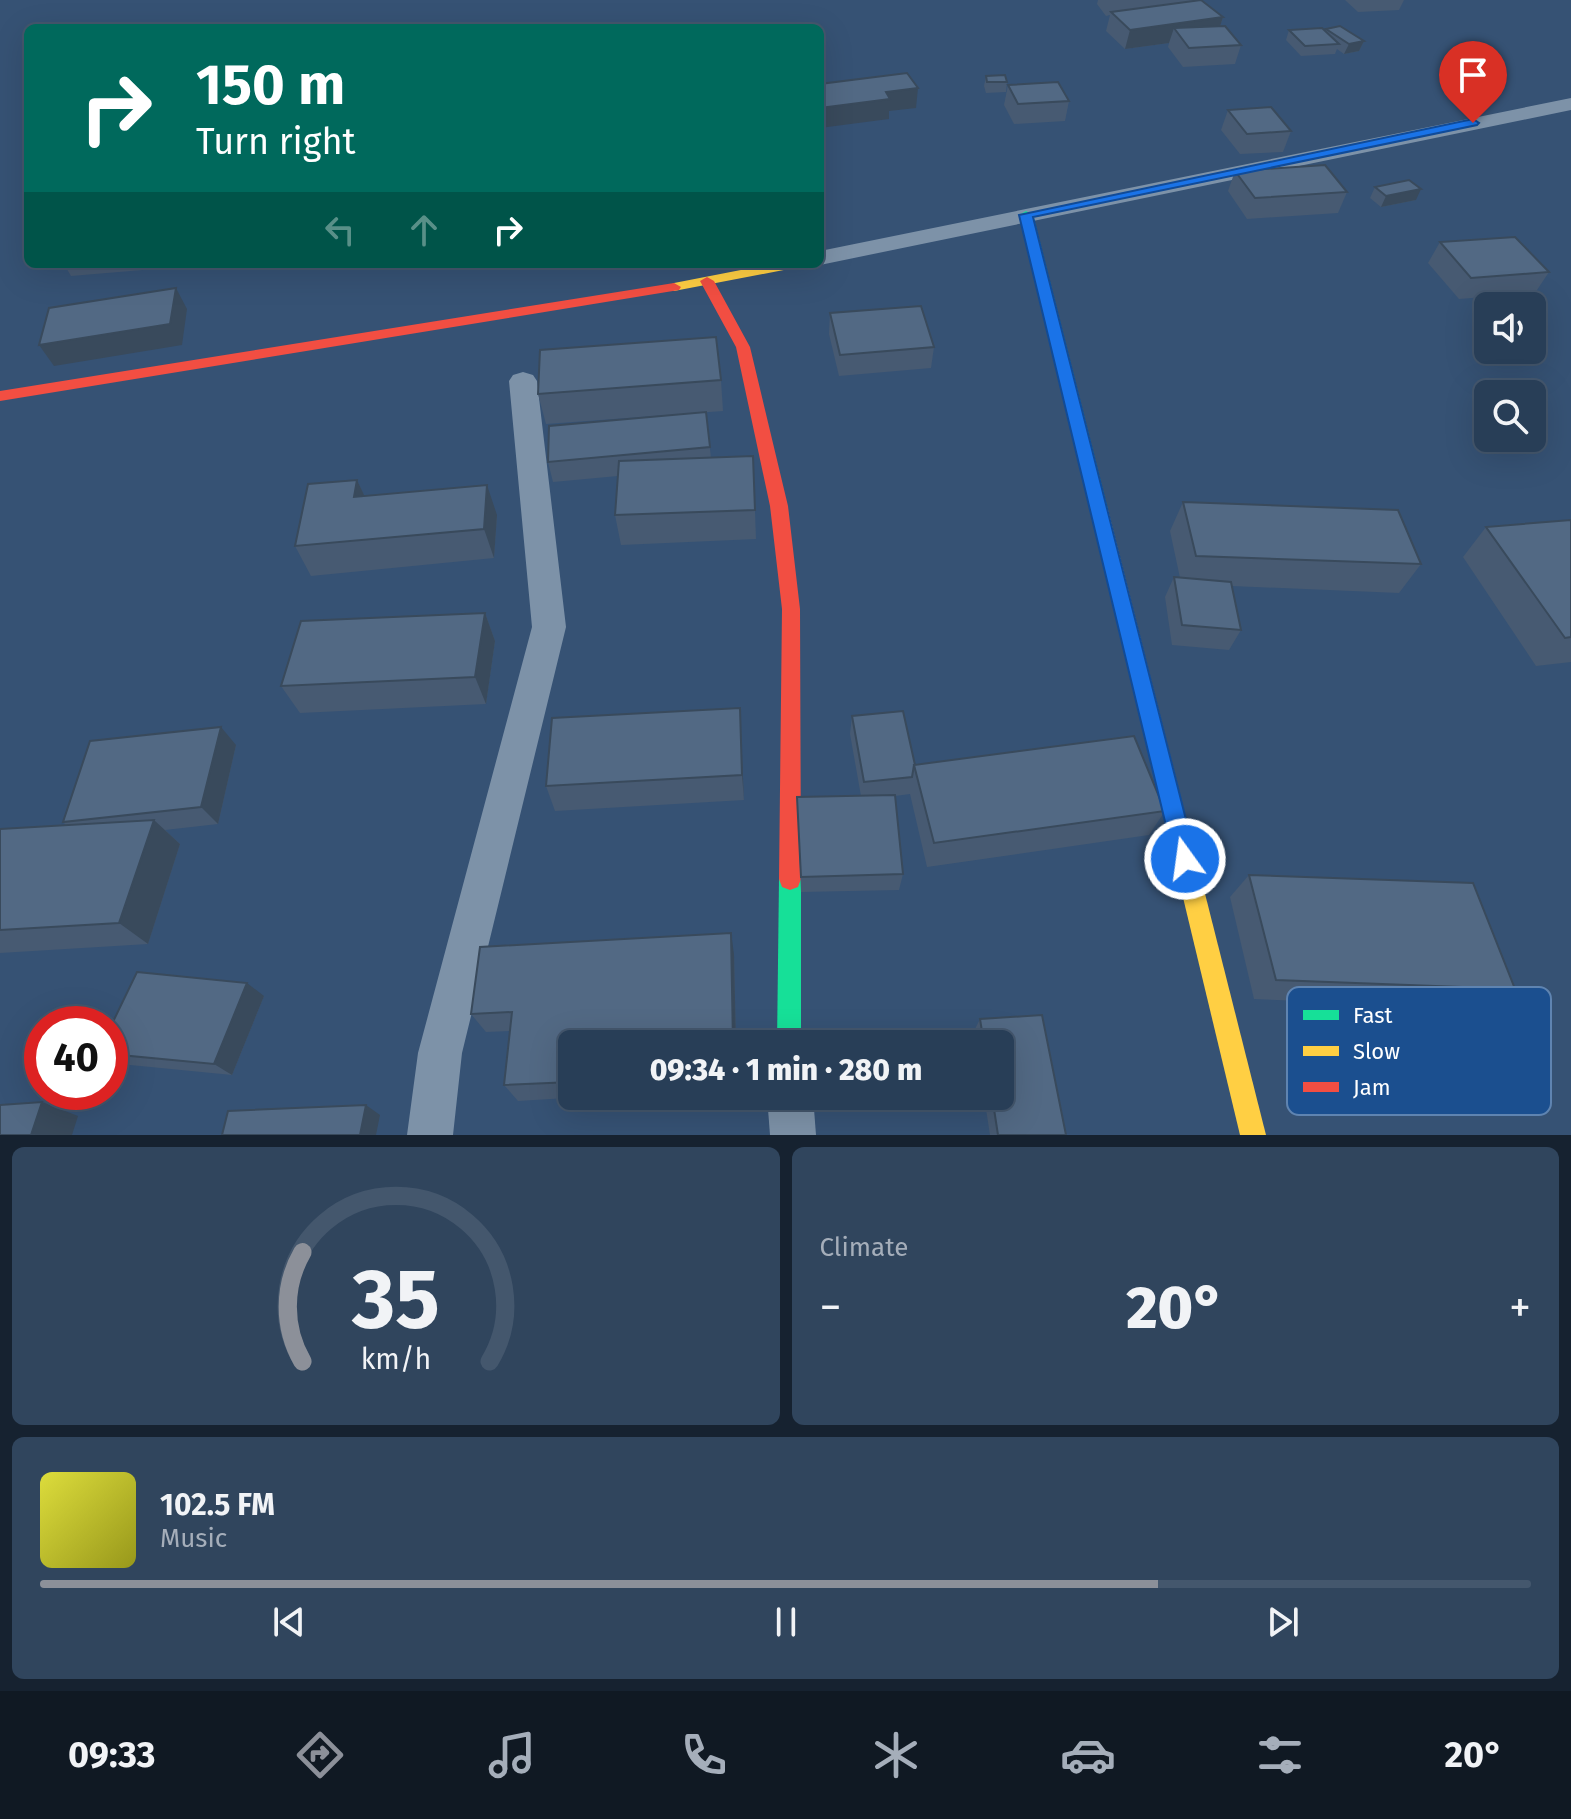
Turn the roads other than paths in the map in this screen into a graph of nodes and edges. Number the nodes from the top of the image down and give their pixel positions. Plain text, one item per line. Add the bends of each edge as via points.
1 (1571, 104) edge
2 (1026, 215) junction
3 (824, 257) edge
4 (774, 268) edge
5 (707, 281) junction
6 (523, 381) dead end
7 (0, 396) edge
8 (789, 1030) edge
9 (791, 1110) edge
10 (430, 1135) edge
11 (793, 1135) edge
12 (1253, 1135) edge

1 - 2 street
2 - 3 street
2 - 12 street
4 - 5 street
5 - 7 street
5 - 8 street via 743,347 779,506 791,609
6 - 10 street via 549,627 440,1053
9 - 11 street

